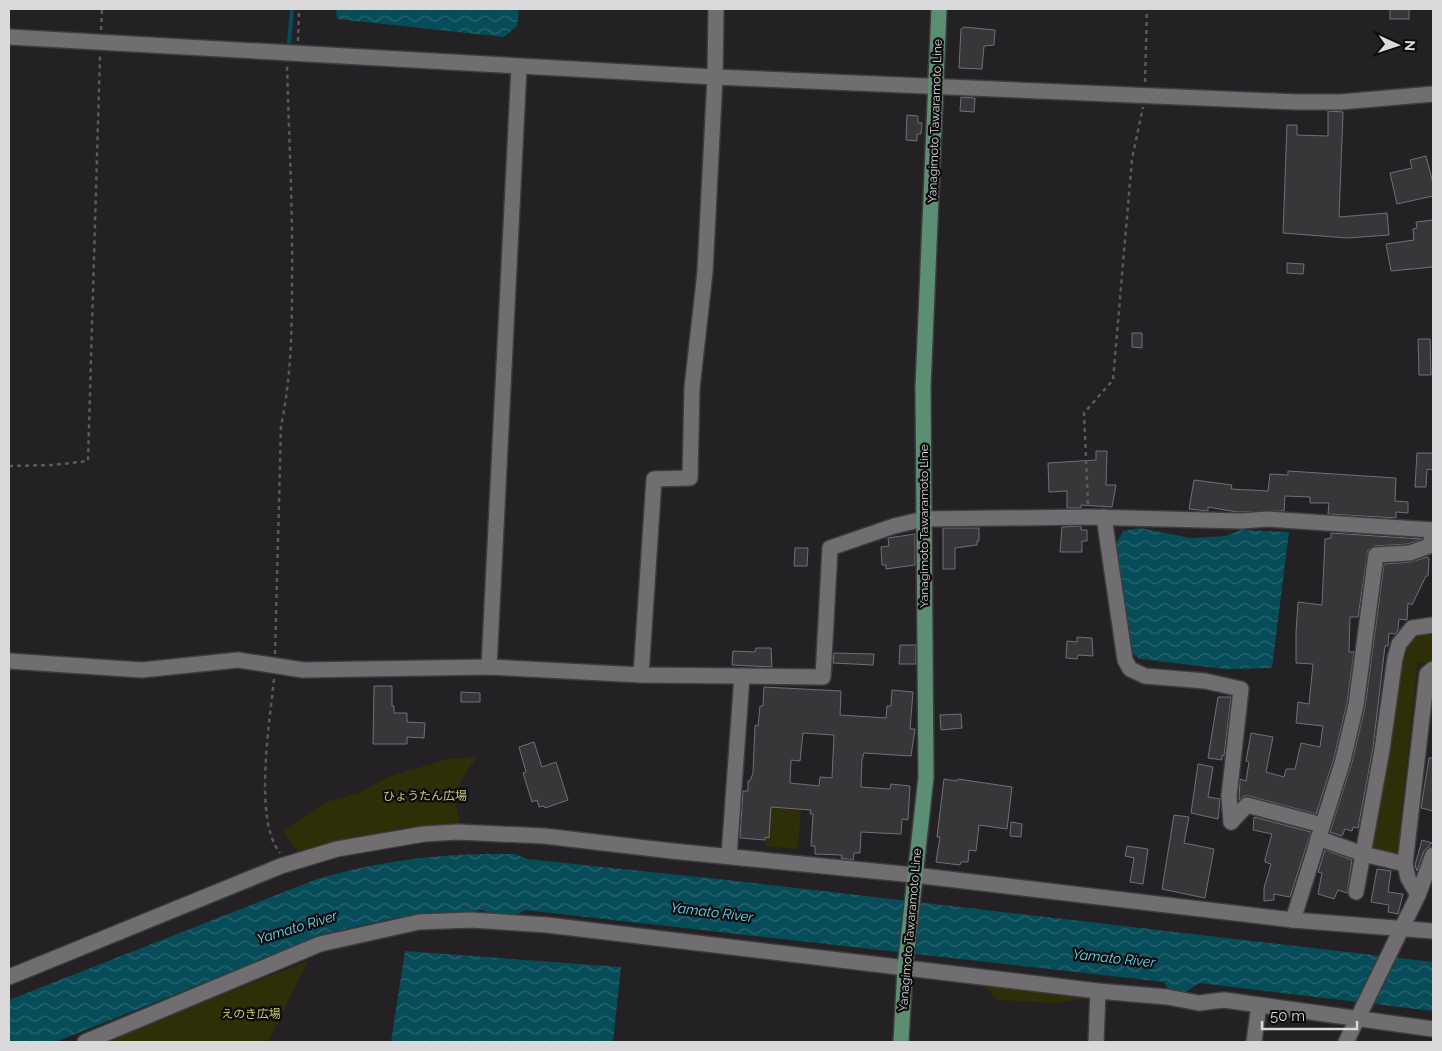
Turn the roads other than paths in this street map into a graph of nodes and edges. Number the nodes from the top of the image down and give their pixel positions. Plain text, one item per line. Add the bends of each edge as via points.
1 (716, 9) edge
2 (939, 9) edge
3 (9, 37) edge
4 (519, 67) junction
5 (715, 77) junction
6 (937, 85) junction
7 (1433, 94) edge
8 (1104, 517) junction
9 (924, 519) junction
10 (1433, 532) edge
11 (1433, 625) edge
12 (9, 661) edge
13 (489, 667) junction
14 (1433, 668) edge
15 (641, 675) junction
16 (742, 676) junction
17 (1320, 832) junction
18 (1363, 854) junction
19 (1433, 855) edge
20 (729, 856) junction
21 (1405, 864) junction
22 (914, 877) junction
23 (1356, 892) dead end
24 (1418, 895) junction
25 (1294, 920) junction
26 (1433, 931) edge
27 (1399, 932) junction
28 (905, 965) junction
29 (9, 977) edge
30 (1098, 991) junction
31 (1259, 1005) junction
32 (1359, 1015) junction
33 (1433, 1029) edge
34 (85, 1042) edge
35 (901, 1042) edge
36 (1096, 1042) edge
37 (1254, 1042) edge
38 (1346, 1042) edge

1 - 5 street
2 - 6 main road, Yanagimoto Tawaramoto Line
3 - 4 street
4 - 5 street
4 - 13 street
5 - 6 street
5 - 15 street via 705,272 692,388 690,478 654,479
6 - 7 street via 1340,102
6 - 9 main road, Yanagimoto Tawaramoto Line via 923,387
8 - 9 street
8 - 10 street via 1267,519
8 - 17 street via 1125,660 1130,669 1145,676 1242,689 1229,796 1230,822 1247,805
9 - 16 street via 830,548 823,677
9 - 22 main road, Yanagimoto Tawaramoto Line via 926,777
10 - 17 street via 1429,546 1421,550 1376,555 1356,705
11 - 18 street via 1412,628 1399,644
12 - 13 street via 142,670 238,660 303,670
13 - 15 street
14 - 21 street via 1427,674
15 - 16 street
16 - 20 street
17 - 18 street
17 - 25 street
18 - 21 street
18 - 23 street
19 - 24 street
20 - 22 street
20 - 29 street via 544,836 458,832 424,834 337,849 289,864
21 - 24 street via 1408,878
22 - 25 street
22 - 28 main road, Yanagimoto Tawaramoto Line
24 - 27 street
25 - 27 street
26 - 27 street
27 - 32 street
28 - 30 street
28 - 34 street via 547,925 471,920 419,922 320,944
28 - 35 main road, Yanagimoto Tawaramoto Line
30 - 31 street via 1199,1003 1224,1000
30 - 36 street
31 - 32 street
31 - 37 street
32 - 33 street
32 - 38 street

